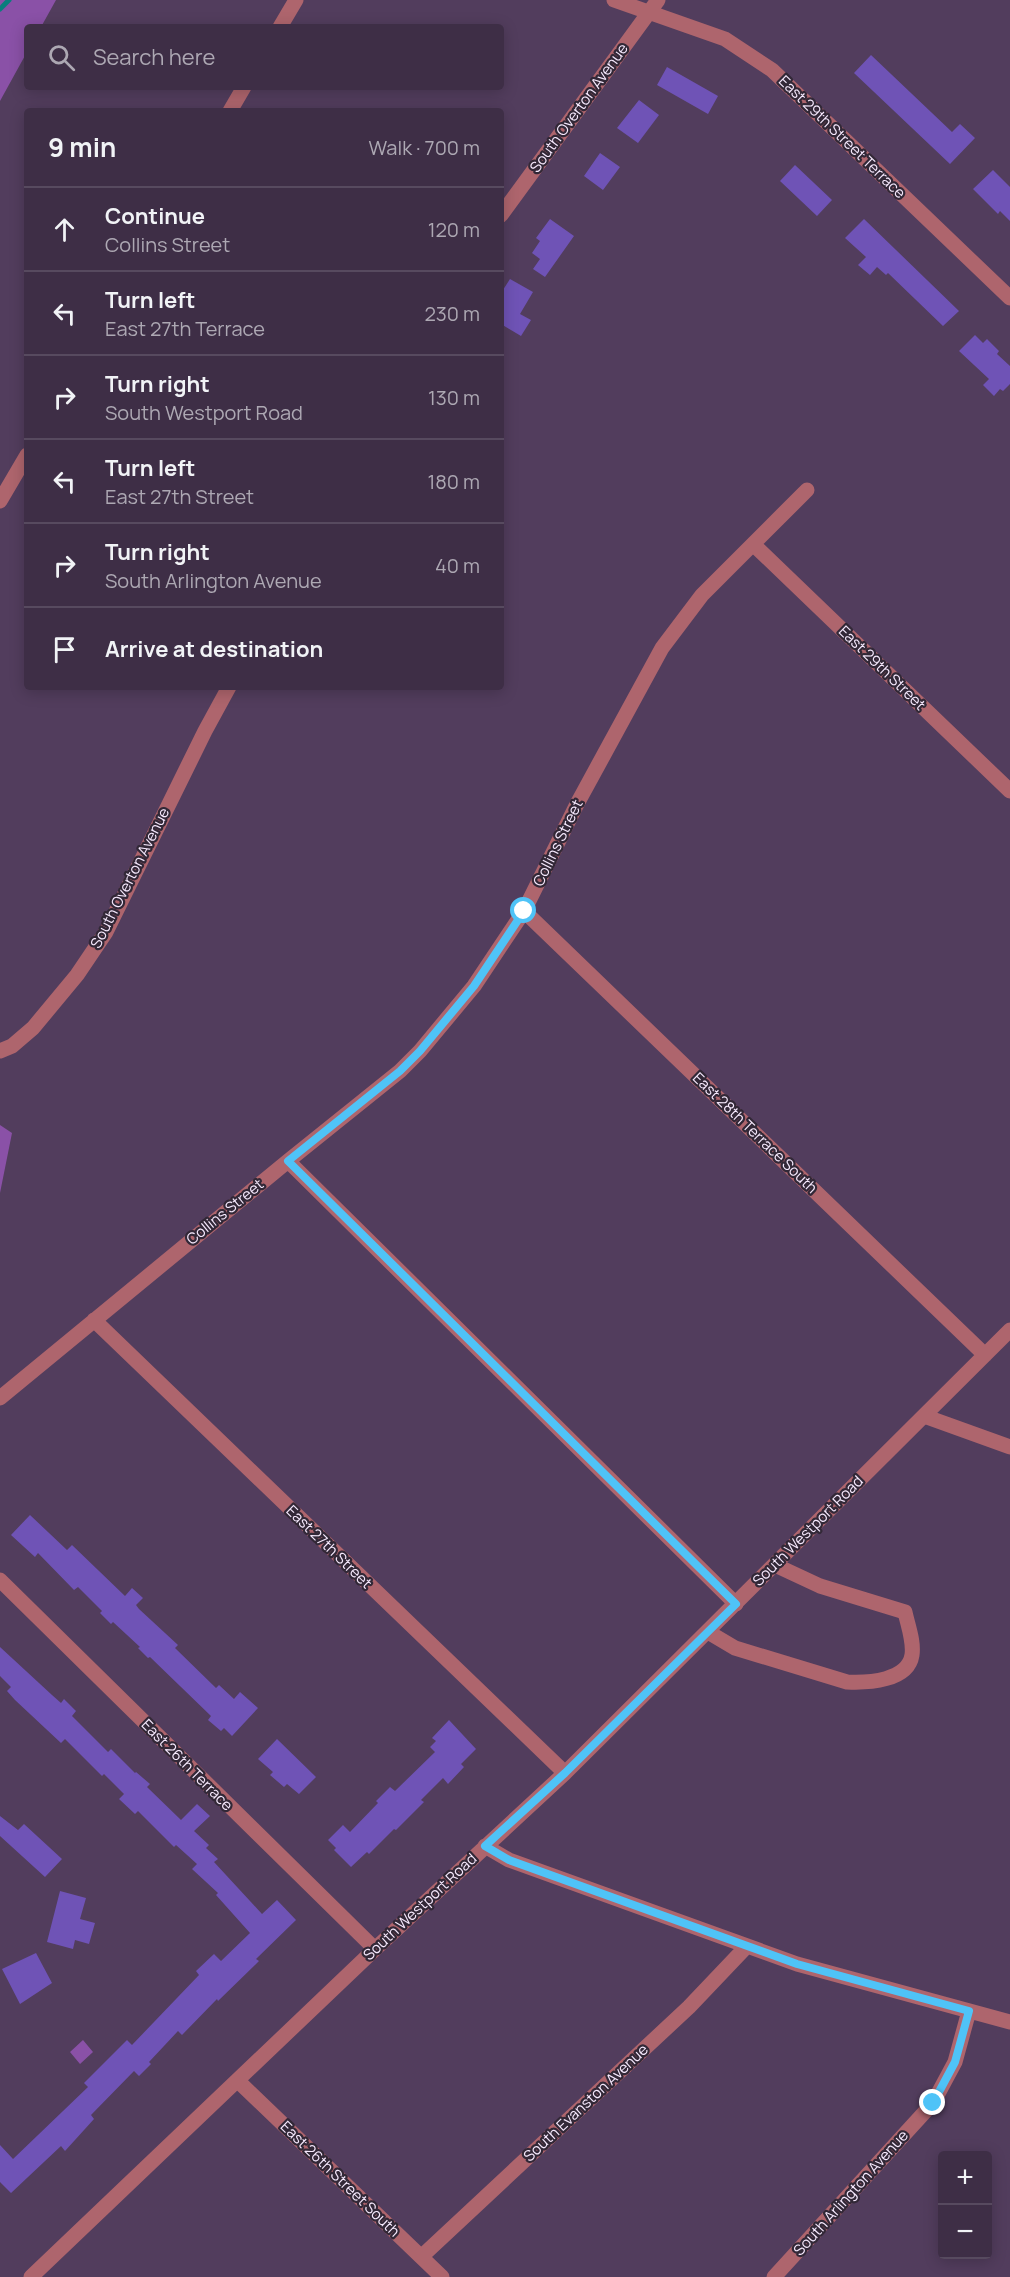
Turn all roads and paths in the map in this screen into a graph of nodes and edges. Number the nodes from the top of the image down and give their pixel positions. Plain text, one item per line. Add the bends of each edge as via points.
1 (296, 0) edge
2 (614, 0) edge
3 (654, 6) edge
4 (282, 24) edge
5 (242, 90) edge
6 (232, 108) edge
7 (504, 211) edge
8 (1010, 298) edge
9 (24, 460) edge
10 (807, 490) dead end
11 (0, 501) edge
12 (754, 545) junction
13 (227, 690) edge
14 (1010, 791) edge
15 (524, 911) junction
16 (2, 1050) edge
17 (288, 1161) junction
18 (94, 1320) junction
19 (1010, 1329) edge
20 (985, 1354) junction
21 (0, 1398) edge
22 (924, 1416) junction
23 (1010, 1447) edge
24 (775, 1565) junction
25 (0, 1580) edge
26 (736, 1604) junction
27 (708, 1632) junction
28 (565, 1773) junction
29 (485, 1846) junction
30 (747, 1946) junction
31 (375, 1949) junction
32 (969, 2011) junction
33 (1010, 2022) edge
34 (238, 2081) junction
35 (421, 2257) junction
36 (31, 2277) edge
37 (442, 2277) edge
38 (774, 2277) edge

1 - 4 street
2 - 3 street, East 29th Street Terrace
3 - 7 street, South Overton Avenue
3 - 8 street, East 29th Street Terrace via 725,39 772,70
5 - 6 street
9 - 11 street
10 - 12 street, Collins Street
12 - 14 street, East 29th Street
12 - 15 street, Collins Street via 702,595 662,648
13 - 16 street, South Overton Avenue via 106,932 33,1028
15 - 17 street, Collins Street via 474,986 420,1051
15 - 20 street, East 28th Terrace South
17 - 18 street, Collins Street
17 - 26 street
18 - 21 street, Collins Street
18 - 28 street, East 27th Street
19 - 20 street, South Westport Road
20 - 22 street, South Westport Road
22 - 23 street
22 - 24 street, South Westport Road
24 - 26 street, South Westport Road
24 - 27 street via 820,1586 905,1612 912,1646 907,1667 880,1680 847,1682 735,1648
25 - 31 street, East 26th Terrace
26 - 27 street, South Westport Road
27 - 28 street, South Westport Road
28 - 29 street, South Westport Road
29 - 30 street via 509,1860
29 - 31 street, South Westport Road
30 - 32 street via 797,1964
30 - 35 street, South Evanston Avenue via 689,2007
31 - 34 street, South Westport Road
32 - 33 street
32 - 38 street, South Arlington Avenue via 955,2062 933,2103
34 - 35 street, East 26th Street South
34 - 36 street, South Westport Road
35 - 37 street, East 26th Street South

